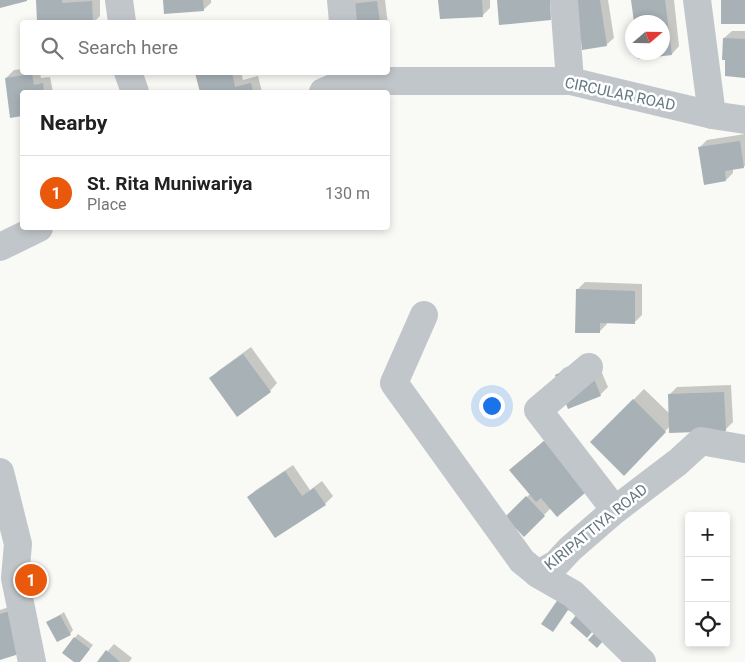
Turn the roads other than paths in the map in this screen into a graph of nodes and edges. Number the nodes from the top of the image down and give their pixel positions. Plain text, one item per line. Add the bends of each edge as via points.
1 (119, 0) edge
2 (341, 0) edge
3 (564, 0) edge
4 (697, 0) edge
5 (122, 20) edge
6 (343, 20) edge
7 (128, 75) edge
8 (348, 77) edge
9 (570, 81) junction
10 (134, 90) edge
11 (326, 90) edge
12 (712, 116) junction
13 (745, 120) edge
14 (35, 230) edge
15 (0, 247) edge
16 (424, 315) dead end
17 (589, 367) dead end
18 (745, 449) edge
19 (0, 472) edge
20 (615, 510) junction
21 (538, 574) junction
22 (7, 580) edge
23 (32, 662) edge
24 (642, 662) edge

1 - 5 street
2 - 6 street
3 - 9 street
4 - 12 street
7 - 10 street
8 - 9 street, CIRCULAR ROAD
8 - 11 street, CIRCULAR ROAD
9 - 12 street, CIRCULAR ROAD
12 - 13 street, CIRCULAR ROAD
14 - 15 street
16 - 21 street via 394,383 522,561
17 - 20 street via 538,410
18 - 20 street, KIRIPATTIYA ROAD via 701,441
19 - 22 street via 18,544
20 - 21 street, KIRIPATTIYA ROAD via 556,564
21 - 24 street, KIRIPATTIYA ROAD via 573,594
22 - 23 street

